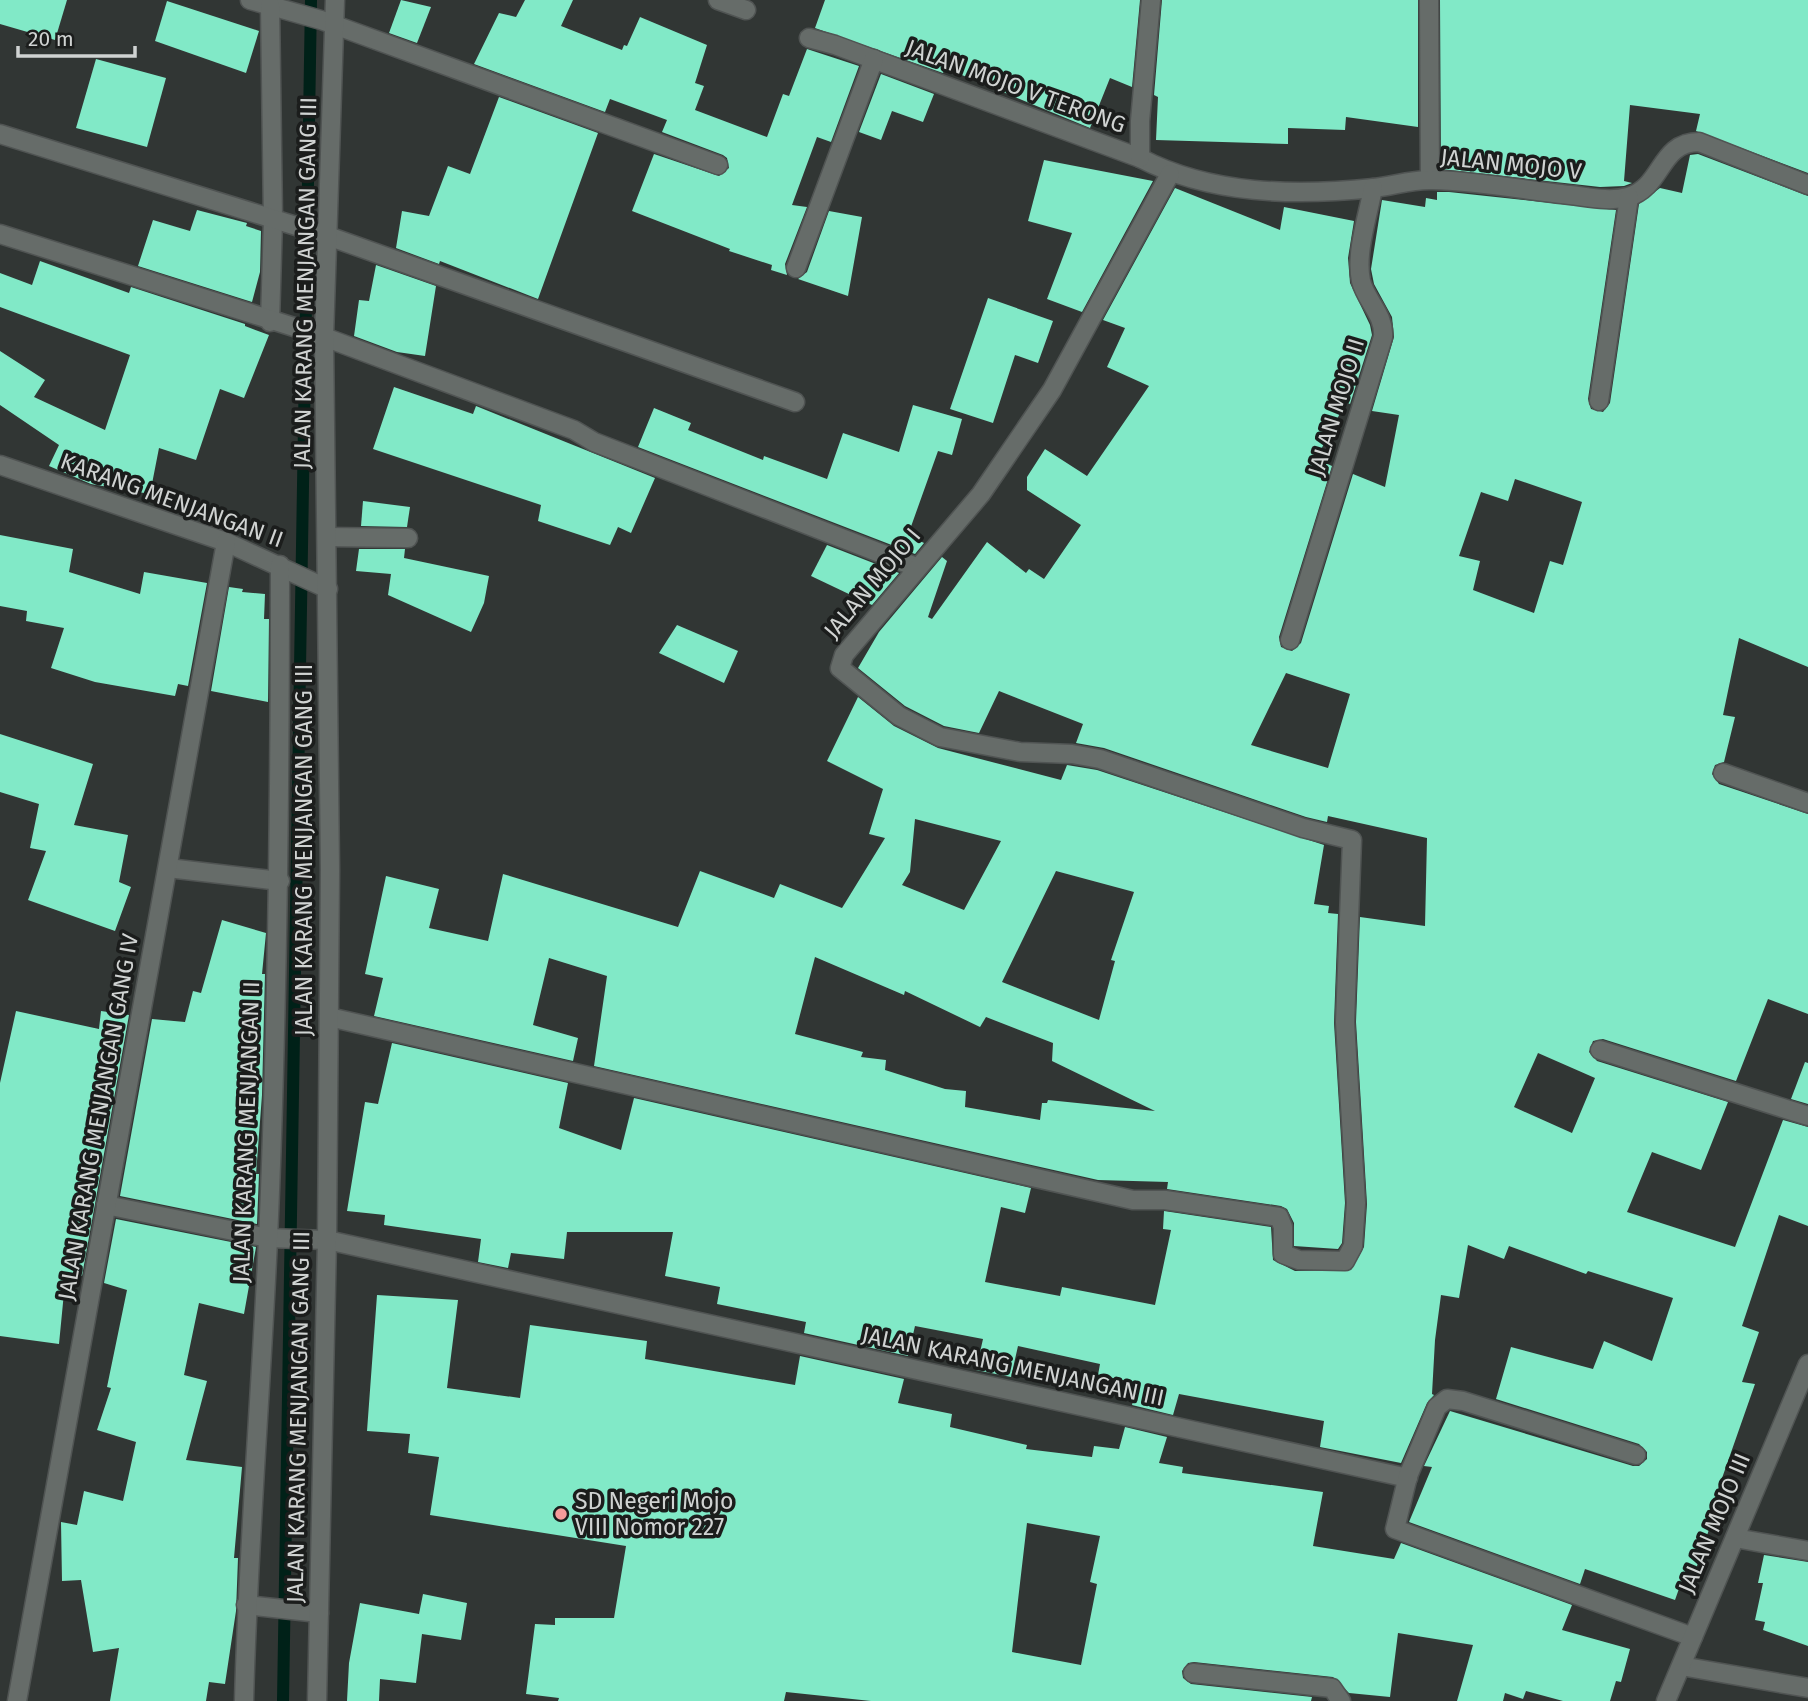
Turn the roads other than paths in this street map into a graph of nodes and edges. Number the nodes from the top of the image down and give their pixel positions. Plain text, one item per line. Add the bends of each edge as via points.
1 (250, 0) edge
2 (335, 0) edge
3 (718, 0) edge
4 (1151, 0) edge
5 (1429, 0) edge
6 (278, 8) junction
7 (746, 10) dead end
8 (328, 22) junction
9 (809, 38) dead end
10 (874, 59) junction
11 (0, 134) edge
12 (1140, 158) junction
13 (718, 164) dead end
14 (1170, 174) junction
15 (1430, 180) junction
16 (1808, 186) edge
17 (1373, 188) junction
18 (1629, 197) junction
19 (276, 222) junction
20 (0, 234) edge
21 (323, 235) junction
22 (796, 268) dead end
23 (273, 322) junction
24 (320, 336) junction
25 (1599, 401) dead end
26 (795, 402) dead end
27 (0, 465) edge
28 (327, 537) junction
29 (408, 538) dead end
30 (226, 542) junction
31 (284, 567) junction
32 (916, 567) junction
33 (326, 589) junction
34 (1290, 640) dead end
35 (1723, 773) dead end
36 (1808, 803) edge
37 (168, 868) junction
38 (280, 881) junction
39 (329, 1017) junction
40 (1600, 1050) dead end
41 (1808, 1116) edge
42 (106, 1205) junction
43 (271, 1238) junction
44 (322, 1240) junction
45 (1808, 1364) edge
46 (1803, 1387) edge
47 (1636, 1455) dead end
48 (1408, 1478) junction
49 (1735, 1538) junction
50 (1808, 1551) edge
51 (252, 1606) junction
52 (313, 1612) junction
53 (1693, 1637) junction
54 (1681, 1666) junction
55 (1193, 1673) dead end
56 (1808, 1688) edge
57 (17, 1701) edge
58 (244, 1701) edge
59 (317, 1701) edge
60 (1341, 1701) edge
61 (1666, 1701) edge

1 - 6 street
2 - 8 street, JALAN KARANG MENJANGAN GANG III
3 - 7 street
4 - 12 street
5 - 15 street
6 - 8 street
6 - 19 street
8 - 13 street
8 - 21 street, JALAN KARANG MENJANGAN GANG III
9 - 10 street, JALAN MOJO V TERONG
10 - 12 street, JALAN MOJO V TERONG
10 - 22 street, JALAN MOJO V TERONG
11 - 19 street
12 - 14 street, JALAN MOJO V
14 - 17 street, JALAN MOJO V via 1256,191
14 - 32 street, JALAN MOJO I via 1052,390 981,494
15 - 17 street, JALAN MOJO V
15 - 18 street, JALAN MOJO V via 1613,200
16 - 18 street via 1690,142 1680,143 1643,191
17 - 34 street, JALAN MOJO II via 1359,270 1364,290 1379,315 1383,337
18 - 25 street
19 - 21 street
19 - 23 street
20 - 23 street
21 - 24 street, JALAN KARANG MENJANGAN GANG III
21 - 26 street
23 - 24 street
24 - 28 street, JALAN KARANG MENJANGAN GANG III
24 - 32 street via 574,430 600,445
27 - 30 street, KARANG MENJANGAN II
28 - 29 street
28 - 33 street, JALAN KARANG MENJANGAN GANG III
30 - 31 street, KARANG MENJANGAN II
30 - 37 street, JALAN KARANG MENJANGAN GANG IV
31 - 33 street, KARANG MENJANGAN II
31 - 38 street, JALAN KARANG MENJANGAN II
32 - 39 street, JALAN MOJO I via 841,660 843,673 899,716 963,743 1100,759 1303,828 1352,840 1345,1022 1356,1203 1353,1246 1345,1261 1299,1260 1283,1254 1279,1217 1165,1200 1133,1200
33 - 39 street, JALAN KARANG MENJANGAN GANG III
35 - 36 street
37 - 38 street
37 - 42 street, JALAN KARANG MENJANGAN GANG IV
38 - 43 street, JALAN KARANG MENJANGAN II
39 - 44 street, JALAN KARANG MENJANGAN GANG III
40 - 41 street
42 - 43 street, JALAN KARANG MENJANGAN III
42 - 57 street, JALAN KARANG MENJANGAN GANG IV
43 - 44 street, JALAN KARANG MENJANGAN III
43 - 51 street, JALAN KARANG MENJANGAN II
44 - 48 street, JALAN KARANG MENJANGAN III
44 - 52 street, JALAN KARANG MENJANGAN GANG III
45 - 46 street, JALAN MOJO III
46 - 49 street, JALAN MOJO III
47 - 48 street via 1452,1399 1437,1407
48 - 53 street via 1395,1527 1398,1531
49 - 50 street
49 - 53 street, JALAN MOJO III
51 - 52 street
51 - 58 street, JALAN KARANG MENJANGAN II
52 - 59 street, JALAN KARANG MENJANGAN GANG III
53 - 54 street, JALAN MOJO III
54 - 56 street
54 - 61 street, JALAN MOJO III
55 - 60 street via 1332,1688

